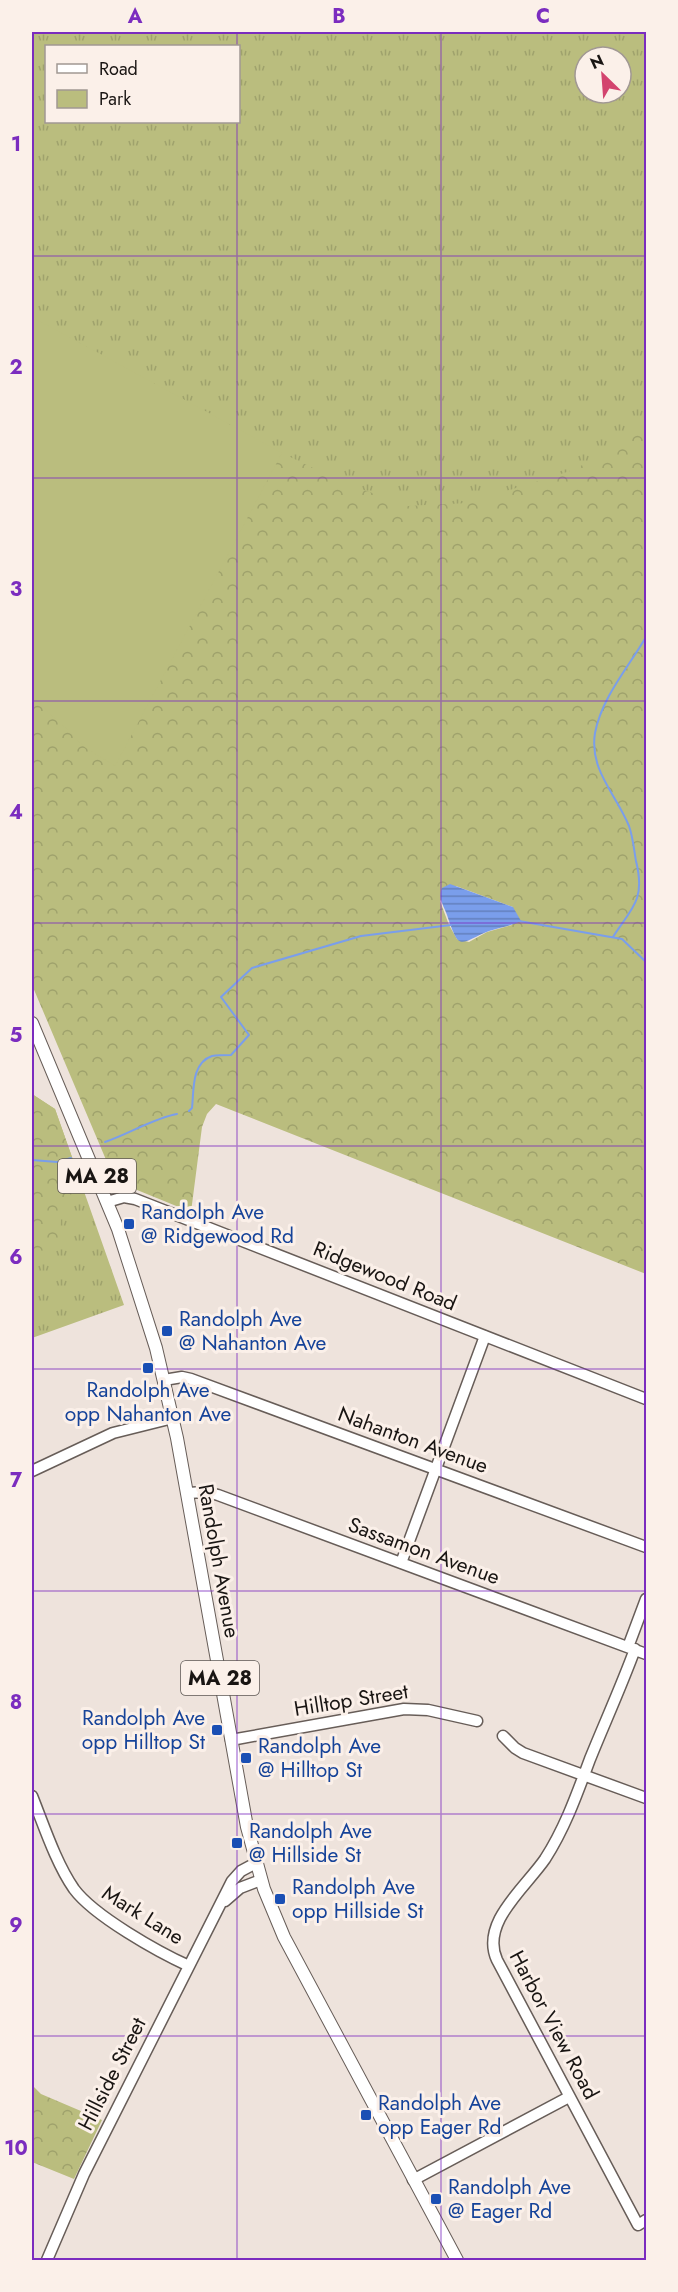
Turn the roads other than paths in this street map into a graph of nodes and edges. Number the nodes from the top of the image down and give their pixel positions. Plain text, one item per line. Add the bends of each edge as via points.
1 (32, 1023) edge
2 (107, 1202) junction
3 (485, 1336) junction
4 (164, 1380) junction
5 (646, 1399) edge
6 (173, 1418) junction
7 (434, 1469) junction
8 (32, 1471) edge
9 (187, 1493) junction
10 (646, 1547) edge
11 (401, 1563) junction
12 (646, 1599) edge
13 (632, 1648) junction
14 (646, 1654) edge
15 (477, 1721) dead end
16 (503, 1736) dead end
17 (231, 1740) junction
18 (584, 1775) junction
19 (32, 1796) edge
20 (646, 1798) edge
21 (256, 1863) junction
22 (261, 1880) junction
23 (219, 1907) junction
24 (189, 1966) junction
25 (569, 2097) junction
26 (413, 2180) junction
27 (642, 2222) edge
28 (47, 2260) edge
29 (457, 2260) edge

1 - 2 main road, Randolph Avenue / MA 28
2 - 3 street, Ridgewood Road via 124,1197 135,1199
2 - 4 main road, Randolph Avenue / MA 28 via 141,1295
3 - 5 street, Ridgewood Road
3 - 7 street
4 - 6 main road, Randolph Avenue / MA 28
4 - 7 street, Nahanton Avenue via 191,1378
6 - 8 street via 114,1433
6 - 9 main road, Randolph Avenue / MA 28
7 - 10 street, Nahanton Avenue
7 - 11 street
9 - 11 street, Sassamon Avenue via 212,1493
9 - 17 main road, Randolph Avenue / MA 28
11 - 13 street, Sassamon Avenue
12 - 13 street, Harbor View Road
13 - 14 street, Sassamon Avenue
13 - 18 street, Harbor View Road
15 - 17 street, Hilltop Street via 404,1709
16 - 18 street via 519,1751
17 - 21 main road, Randolph Avenue / MA 28
18 - 20 street
18 - 25 street, Harbor View Road via 558,1836 498,1920 492,1940 497,1960
19 - 24 street, Mark Lane via 67,1877 83,1899 106,1918
21 - 22 main road, Randolph Avenue / MA 28
21 - 23 street, Hillside Street via 236,1875
22 - 23 street, Hillside Street via 236,1891
22 - 26 main road, Randolph Avenue / MA 28 via 291,1952
23 - 24 street, Hillside Street
24 - 28 street, Hillside Street via 84,2174
25 - 26 street
25 - 27 street, Harbor View Road
26 - 29 main road, Randolph Avenue / MA 28

